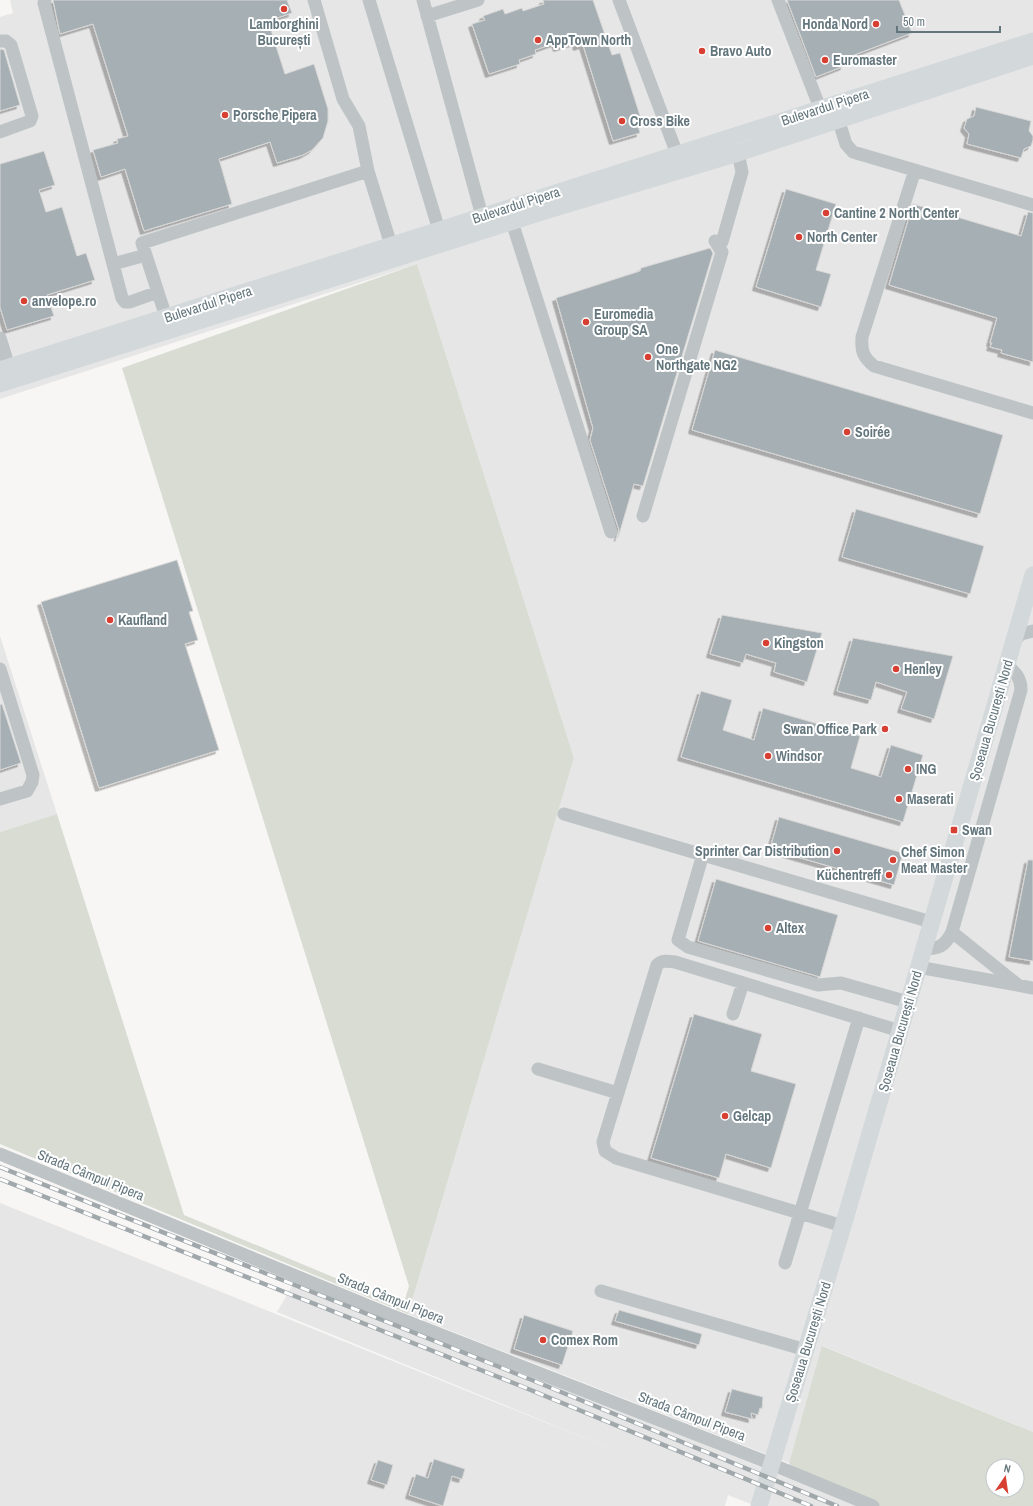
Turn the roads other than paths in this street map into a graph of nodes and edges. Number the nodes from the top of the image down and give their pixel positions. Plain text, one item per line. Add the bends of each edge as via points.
1 (45, 0) edge
2 (314, 0) edge
3 (369, 0) edge
4 (423, 0) edge
5 (478, 0) edge
6 (619, 0) edge
7 (778, 0) edge
8 (427, 16) junction
9 (0, 41) edge
10 (1033, 41) edge
11 (1033, 56) edge
12 (820, 108) junction
13 (838, 119) junction
14 (0, 132) edge
15 (738, 152) junction
16 (677, 154) junction
17 (915, 170) junction
18 (368, 171) junction
19 (1033, 205) edge
20 (482, 216) junction
21 (512, 222) junction
22 (439, 230) junction
23 (391, 245) junction
24 (146, 255) junction
25 (113, 264) junction
26 (158, 292) junction
27 (166, 317) junction
28 (0, 338) edge
29 (5, 368) edge
30 (0, 384) edge
31 (1033, 413) edge
32 (643, 516) dead end
33 (611, 532) dead end
34 (1033, 577) edge
35 (1033, 593) edge
36 (1027, 631) edge
37 (1007, 665) junction
38 (0, 669) edge
39 (0, 800) edge
40 (564, 814) dead end
41 (703, 854) junction
42 (931, 922) junction
43 (952, 932) junction
44 (923, 949) junction
45 (918, 967) junction
46 (743, 983) junction
47 (1019, 986) junction
48 (1033, 988) edge
49 (908, 1002) junction
50 (733, 1014) dead end
51 (859, 1018) junction
52 (900, 1031) junction
53 (538, 1069) dead end
54 (618, 1093) junction
55 (0, 1154) edge
56 (800, 1213) junction
57 (843, 1226) junction
58 (785, 1263) dead end
59 (600, 1291) dead end
60 (806, 1350) junction
61 (772, 1464) junction
62 (759, 1506) edge
63 (873, 1506) edge

1 - 25 street
2 - 18 street via 343,99 358,126
3 - 22 street
4 - 8 street
5 - 8 street
6 - 16 street
7 - 12 street
8 - 20 street
9 - 14 street via 6,41 11,45 32,116 30,121
10 - 12 main road, Bulevardul Pipera
11 - 13 main road, Bulevardul Pipera
12 - 16 main road, Bulevardul Pipera
13 - 15 main road, Bulevardul Pipera
13 - 17 street via 846,144 853,152
15 - 21 main road, Bulevardul Pipera
15 - 32 street via 742,172 718,241 722,252
16 - 20 main road, Bulevardul Pipera
17 - 19 street
17 - 31 street via 862,337 865,359 874,366
18 - 23 street
18 - 24 street via 142,243
20 - 22 main road, Bulevardul Pipera
21 - 30 main road, Bulevardul Pipera
21 - 33 street
22 - 23 main road, Bulevardul Pipera
23 - 27 main road, Bulevardul Pipera
24 - 25 street
24 - 26 street
25 - 26 street via 125,302
26 - 27 street
27 - 29 main road, Bulevardul Pipera
28 - 29 street
34 - 35 main road
34 - 36 main road, Șoseaua București Nord
36 - 37 main road, Șoseaua București Nord
37 - 42 main road, Șoseaua București Nord
37 - 43 street via 1021,681 1021,690
38 - 39 street via 33,775 27,791
40 - 41 street
41 - 42 street
41 - 49 street via 678,940 688,947 818,985 841,983
42 - 44 main road, Șoseaua București Nord
43 - 44 street via 941,947
43 - 47 street
44 - 45 main road, Șoseaua București Nord
45 - 47 street
45 - 49 main road, Șoseaua București Nord
46 - 50 street
46 - 51 street
46 - 54 street via 675,962 664,961 657,965
47 - 48 street
49 - 52 main road, Șoseaua București Nord
51 - 52 street
51 - 56 street
52 - 57 main road, Șoseaua București Nord
53 - 54 street
54 - 56 street via 604,1142 610,1155
55 - 61 street, Strada Câmpul Pipera via 393,1316
56 - 57 street
56 - 58 street
57 - 60 main road, Șoseaua București Nord
59 - 60 street
60 - 61 main road, Șoseaua București Nord
61 - 62 main road, Șoseaua București Nord
61 - 63 street, Strada Câmpul Pipera

